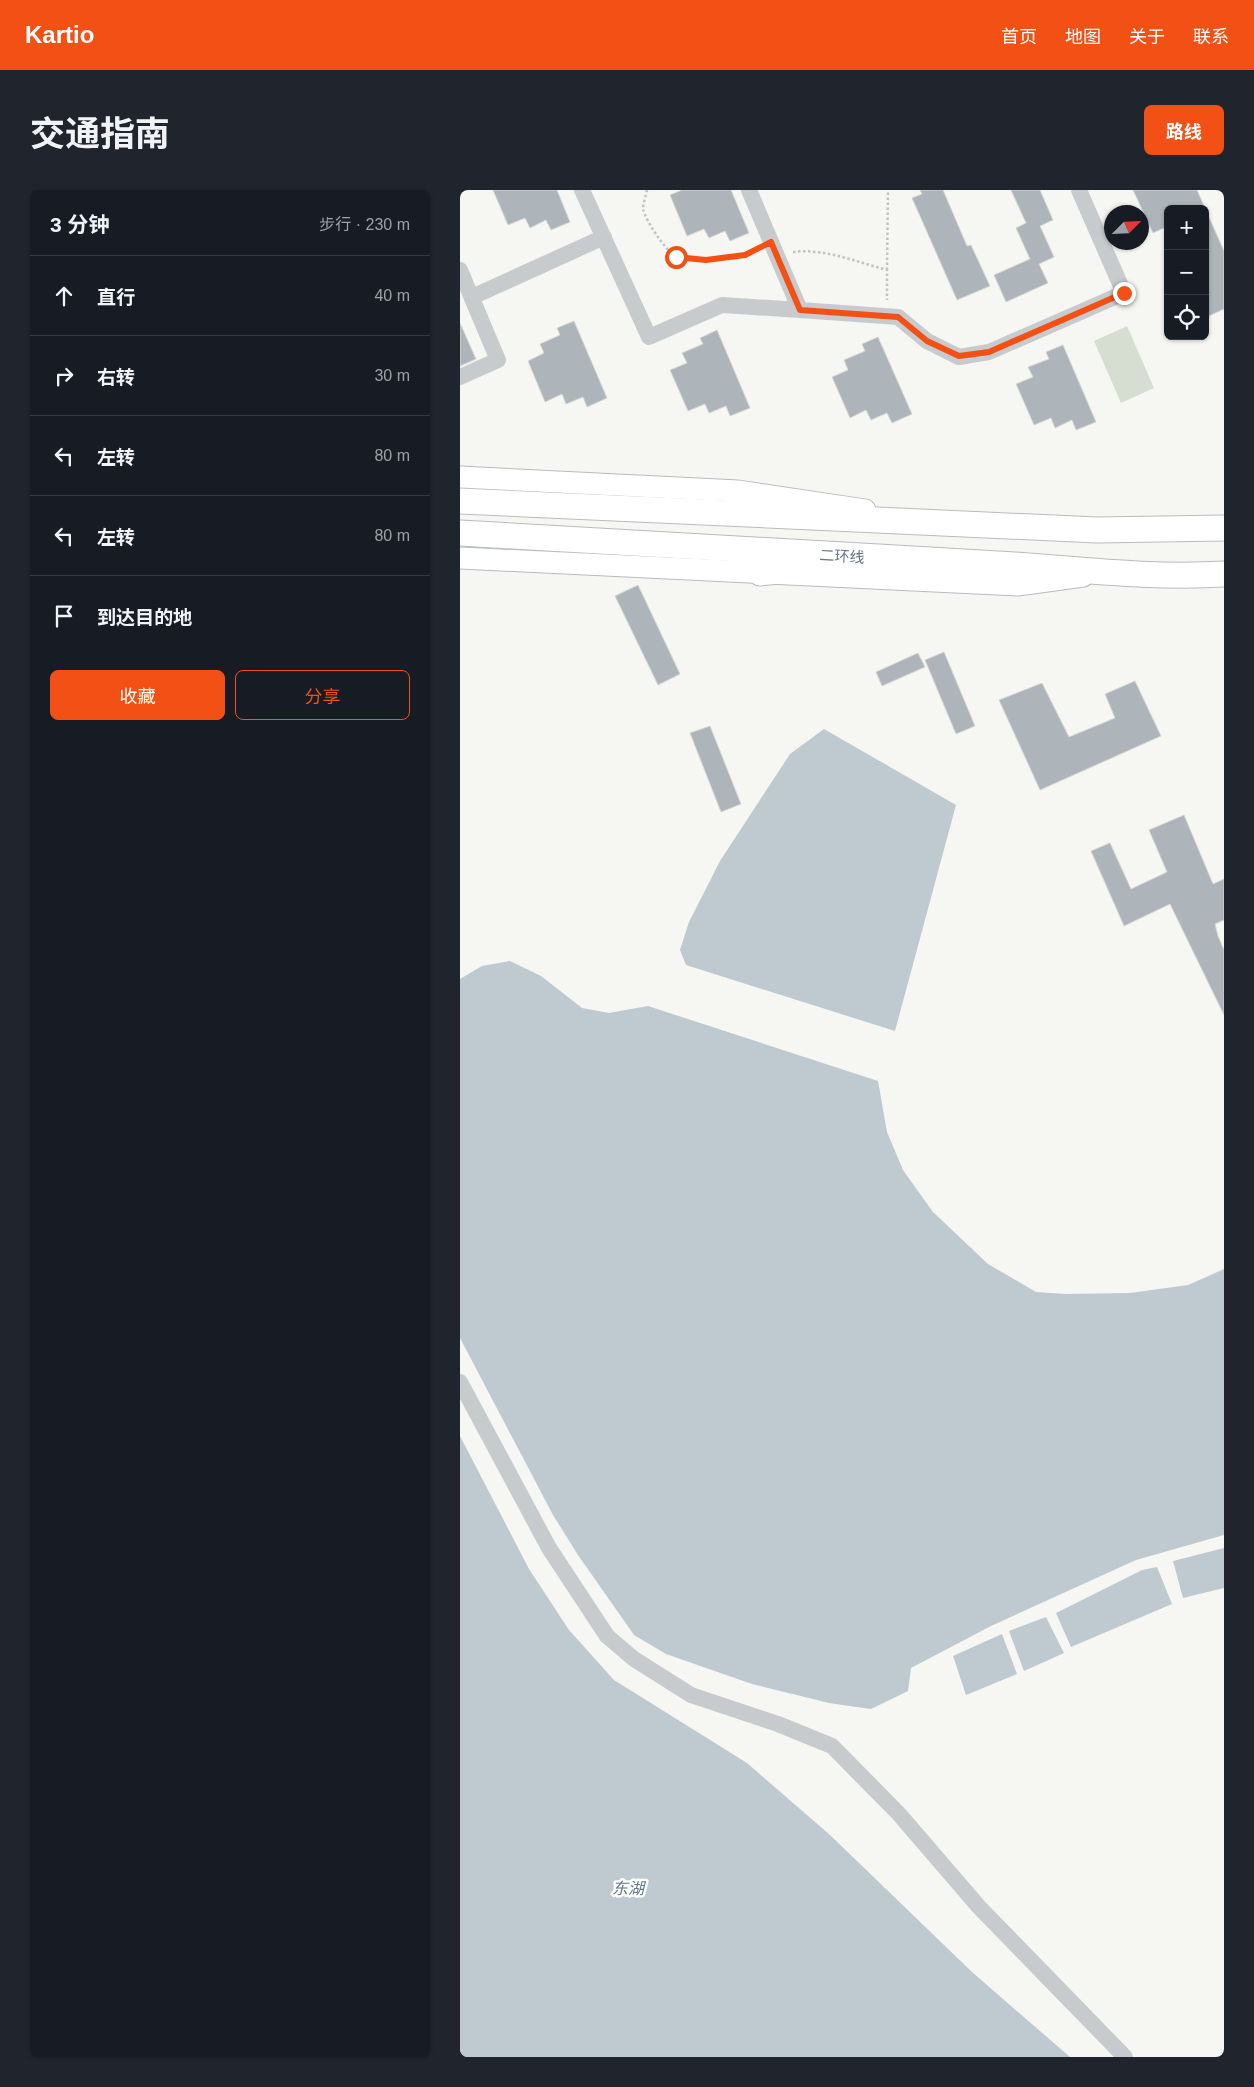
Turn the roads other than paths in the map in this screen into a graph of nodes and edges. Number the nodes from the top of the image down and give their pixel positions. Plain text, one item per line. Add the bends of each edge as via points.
1 (582, 190) edge
2 (749, 190) edge
3 (1079, 190) edge
4 (604, 237) junction
5 (460, 270) edge
6 (472, 297) junction
7 (800, 310) junction
8 (460, 377) edge
9 (460, 477) edge
10 (460, 501) edge
11 (944, 523) junction
12 (1224, 528) edge
13 (460, 533) edge
14 (460, 558) edge
15 (902, 560) junction
16 (1105, 572) junction
17 (760, 574) junction
18 (1224, 574) edge
19 (1196, 576) junction
20 (1224, 584) edge
21 (460, 1382) edge
22 (1125, 2057) edge

1 - 4 street
2 - 7 street
3 - 7 street via 1124,293 989,352 959,356 927,341 898,317
4 - 6 street
4 - 7 street via 649,337 722,305
5 - 6 street
6 - 8 street via 498,360
9 - 11 main road via 738,491
10 - 11 highway
11 - 12 highway via 1097,530
13 - 15 highway, 二环线
14 - 17 main road
15 - 16 highway, 二环线
15 - 17 highway
16 - 17 main road via 1031,585
16 - 19 highway, 二环线
18 - 19 highway, 二环线
19 - 20 highway
21 - 22 street via 549,1548 607,1636 634,1659 691,1696 778,1724 832,1746 900,1814 979,1907

